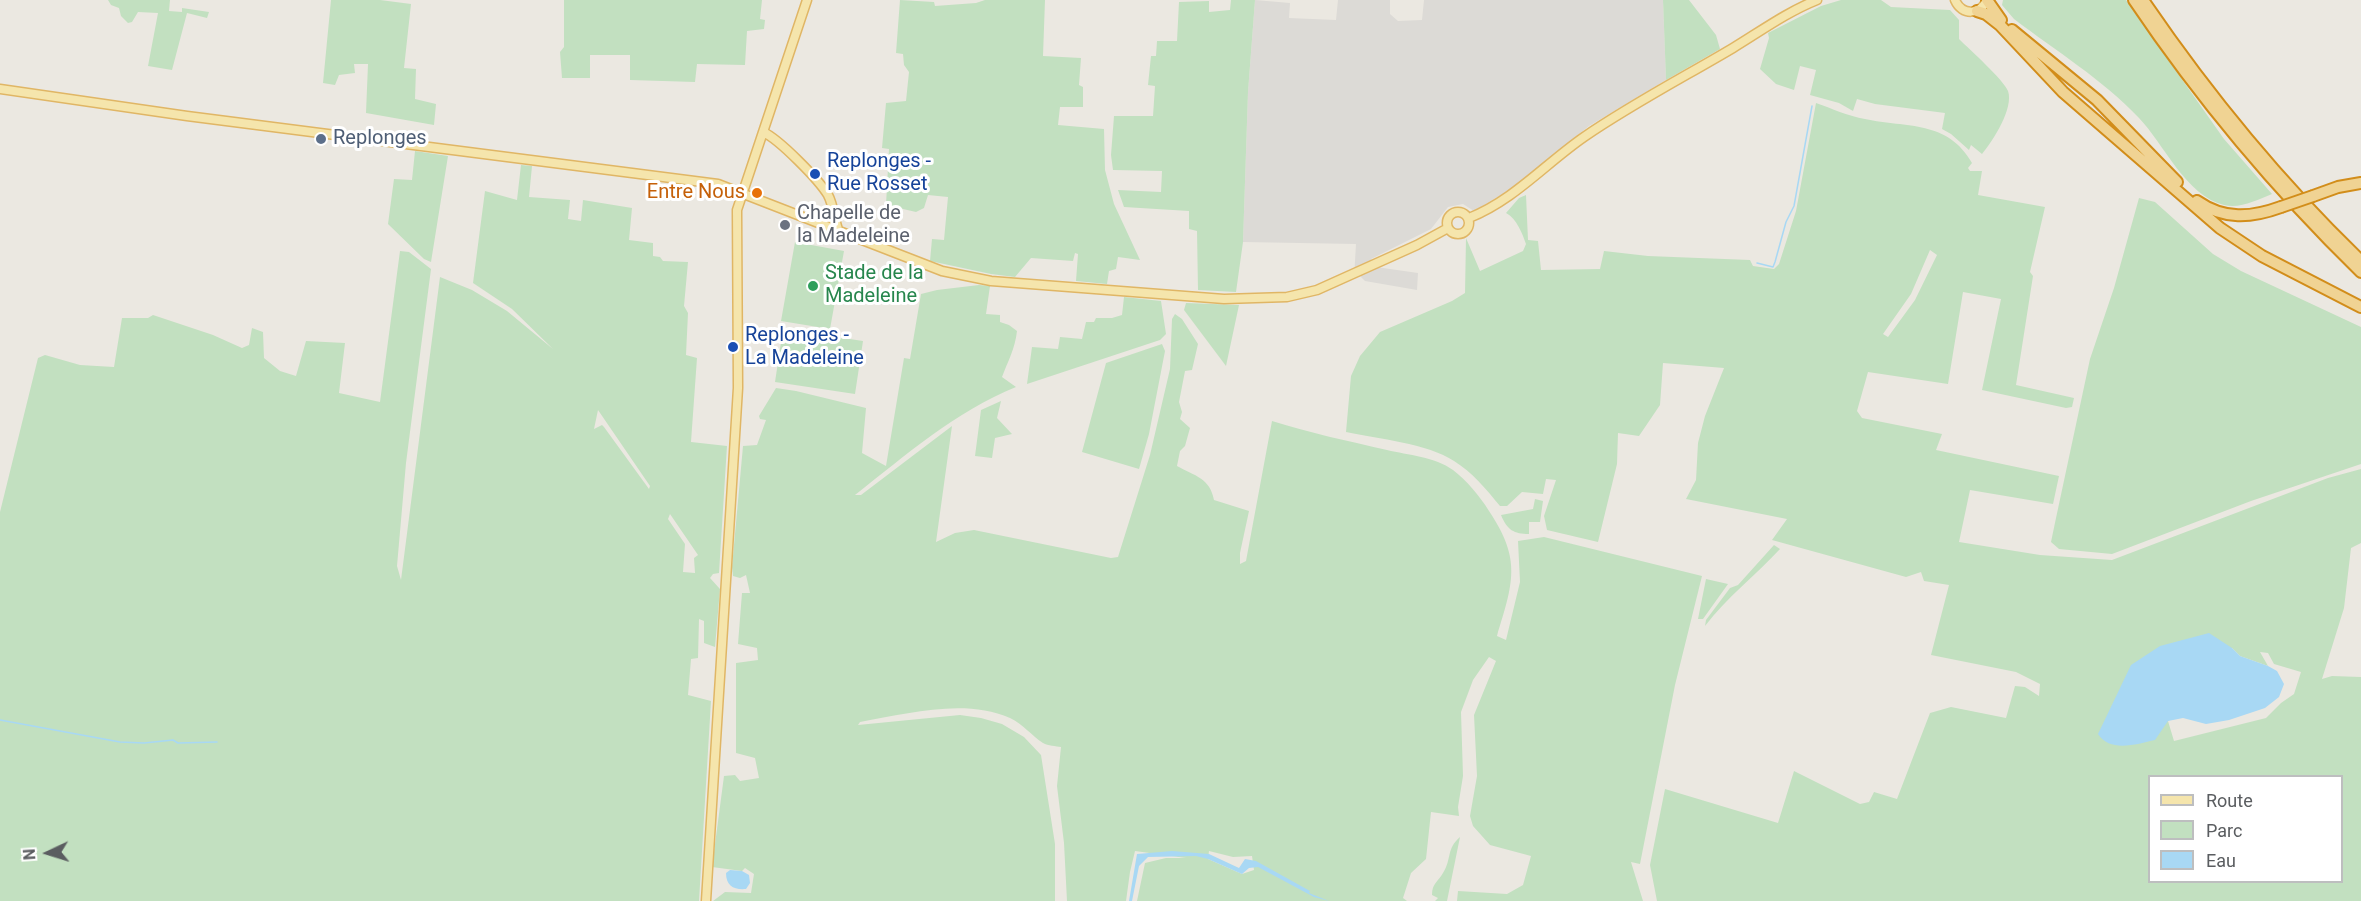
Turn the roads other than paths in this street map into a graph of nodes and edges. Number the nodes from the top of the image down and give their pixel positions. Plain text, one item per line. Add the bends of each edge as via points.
1 (807, 0) edge
2 (1817, 0) edge
3 (1955, 0) edge
4 (1987, 0) edge
5 (2134, 0) edge
6 (2144, 0) edge
7 (1977, 11) junction
8 (0, 89) edge
9 (764, 132) junction
10 (2361, 183) edge
11 (741, 193) junction
12 (757, 201) junction
13 (737, 210) junction
14 (1469, 218) junction
15 (1448, 228) junction
16 (839, 232) junction
17 (2361, 261) edge
18 (2361, 272) edge
19 (2361, 307) edge
20 (706, 901) edge

1 - 9 main road
2 - 14 main road via 1584,138 1511,196
3 - 7 main road via 1963,10
4 - 7 main road
4 - 10 highway, bridge via 2003,22 2097,100 2199,202 2213,210 2231,216 2256,215
5 - 18 highway via 2234,135
6 - 17 highway via 2244,135
7 - 19 highway via 2000,25 2062,92 2220,228 2262,256
8 - 11 main road via 718,184
9 - 11 main road
9 - 16 main road via 820,184 829,197
11 - 12 main road
11 - 13 main road
12 - 13 main road
12 - 16 main road
13 - 20 main road via 738,388
14 - 15 main road via 1470,226 1461,234
14 - 15 main road via 1464,212 1452,213 1447,219
15 - 16 main road via 1317,290 1287,297 1224,299 991,281 942,271

